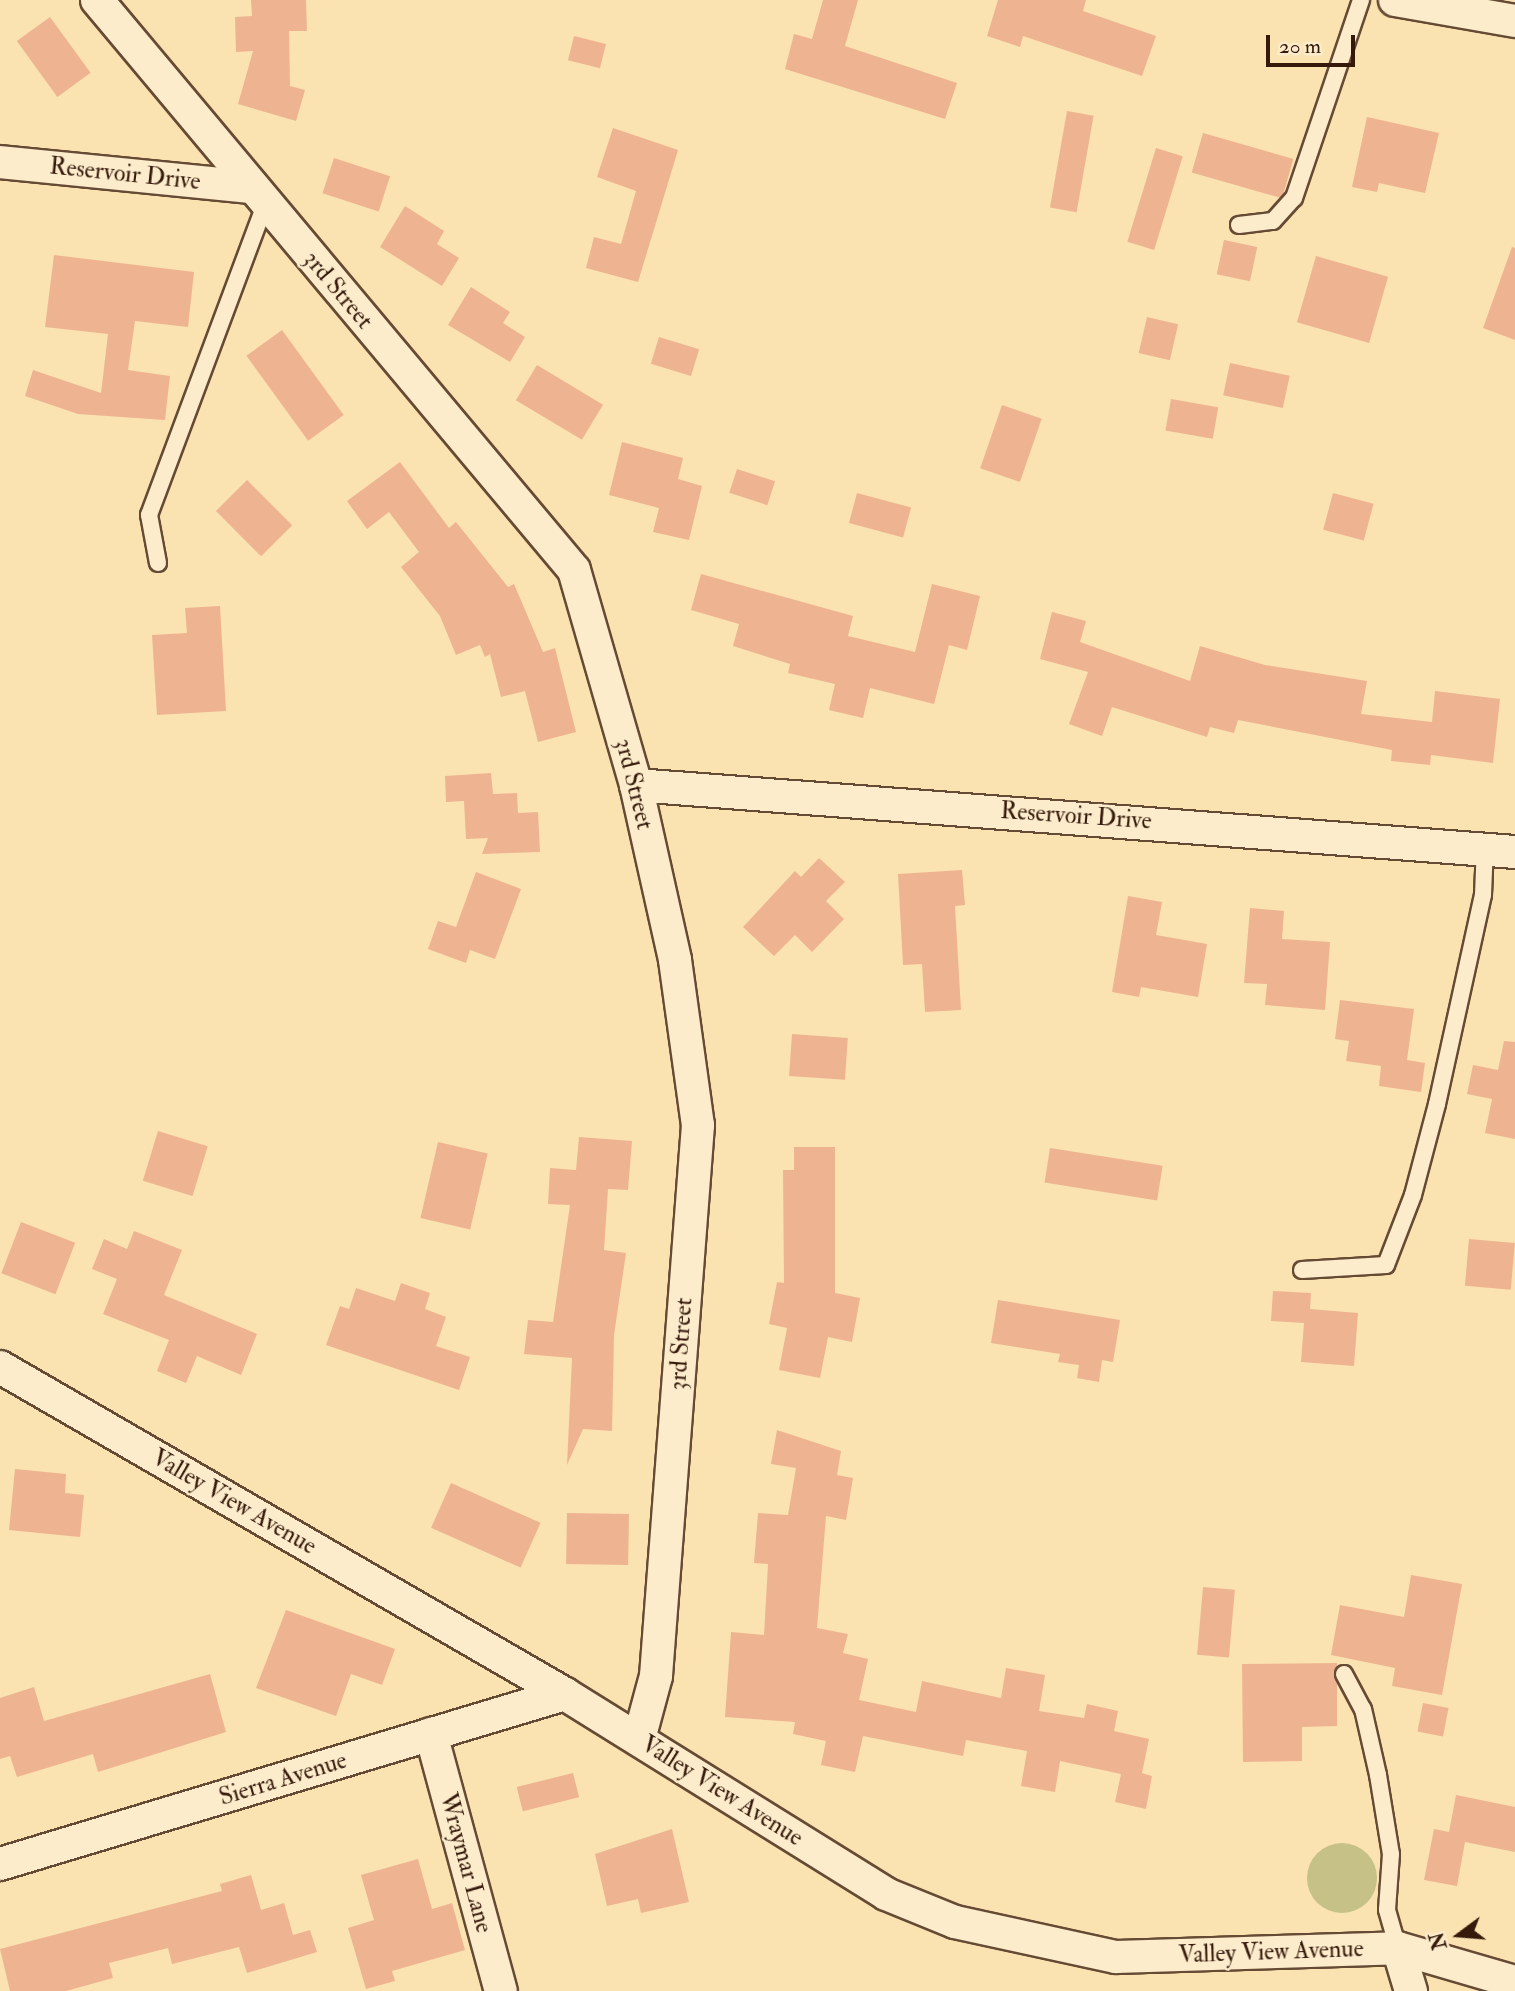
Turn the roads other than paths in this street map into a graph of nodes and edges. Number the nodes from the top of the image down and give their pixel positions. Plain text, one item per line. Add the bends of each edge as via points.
1 (97, 0) edge
2 (1361, 0) edge
3 (1395, 0) edge
4 (1515, 21) edge
5 (0, 162) edge
6 (258, 196) junction
7 (1239, 225) dead end
8 (158, 563) dead end
9 (636, 785) junction
10 (1485, 846) junction
11 (1515, 852) edge
12 (1302, 1270) dead end
13 (0, 1367) edge
14 (1344, 1674) dead end
15 (565, 1694) junction
16 (431, 1734) junction
17 (639, 1739) junction
18 (0, 1864) edge
19 (1398, 1948) junction
20 (1515, 1982) edge
21 (501, 1991) edge
22 (1412, 1991) edge

1 - 6 street, 3rd Street
2 - 7 lane via 1294,198 1273,222
3 - 4 street
5 - 6 street, Reservoir Drive
6 - 8 lane via 149,515
6 - 9 street, 3rd Street via 574,570
9 - 10 street, Reservoir Drive
9 - 17 street, 3rd Street via 675,960 698,1125 656,1676
10 - 11 street, Reservoir Drive
10 - 12 lane via 1483,895 1437,1104 1413,1195 1386,1265
13 - 15 street, Valley View Avenue
14 - 19 lane via 1363,1709 1378,1775 1391,1854 1387,1910
15 - 16 street, Sierra Avenue
15 - 17 street, Valley View Avenue
16 - 18 street, Sierra Avenue
16 - 21 street, Wraymar Lane
17 - 19 street, Valley View Avenue via 886,1894 955,1922 1116,1957
19 - 20 street, Valley View Avenue
19 - 22 street

